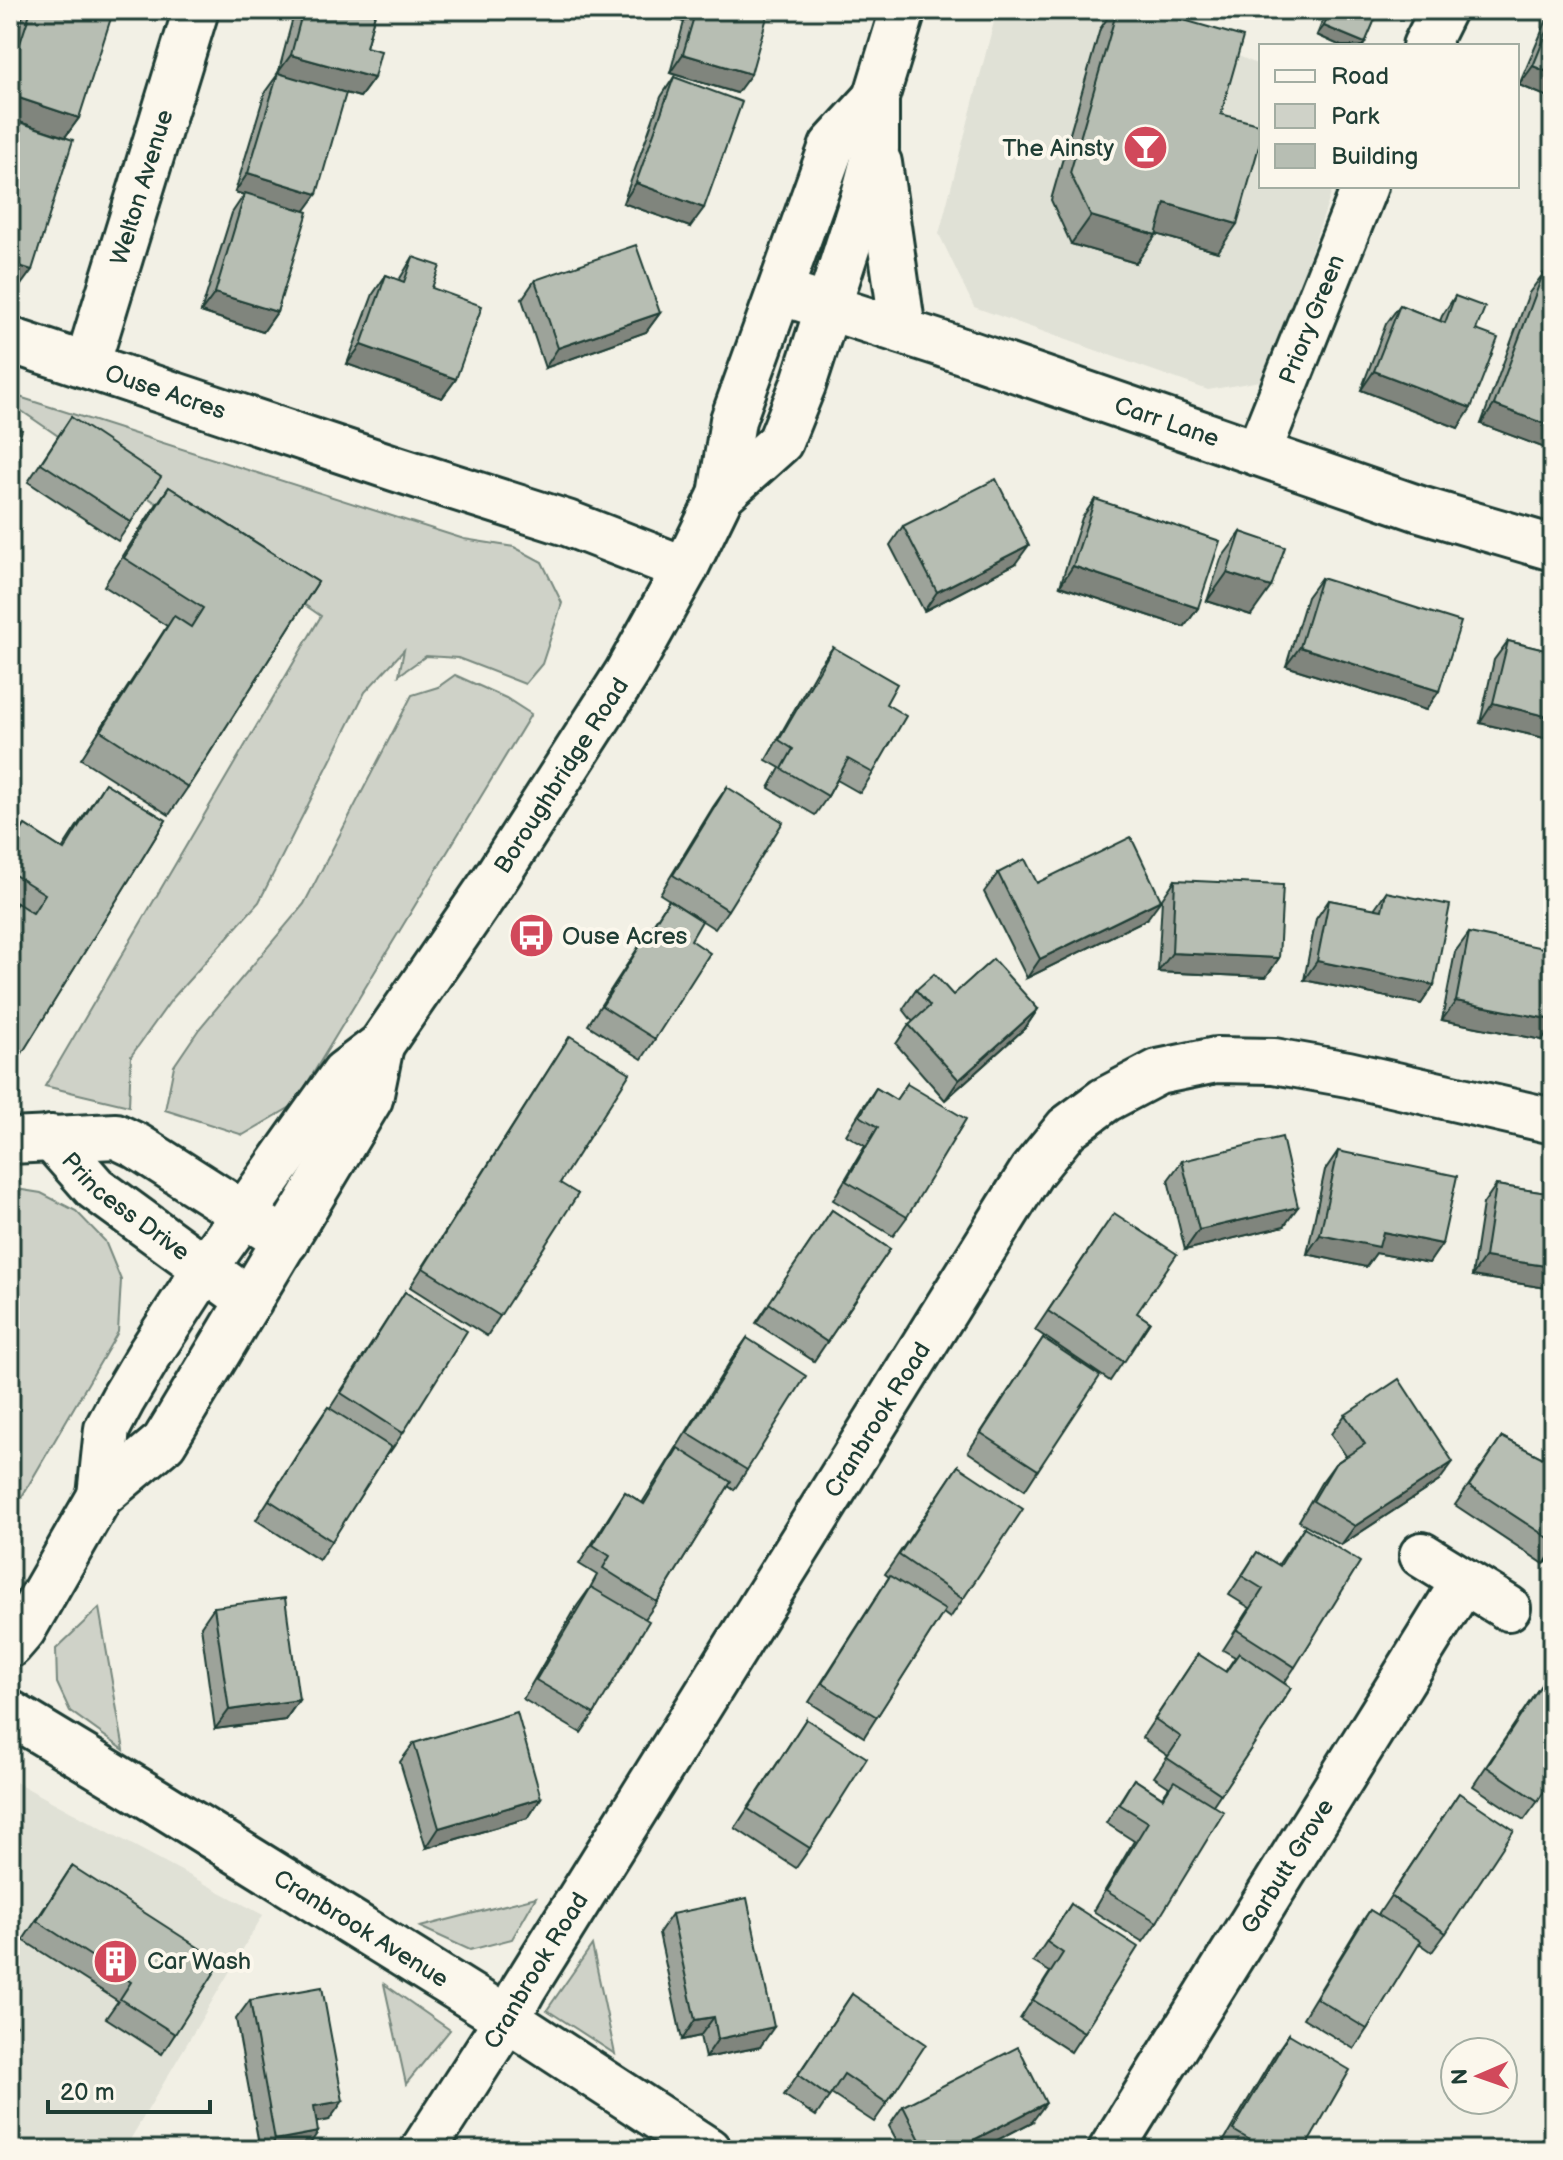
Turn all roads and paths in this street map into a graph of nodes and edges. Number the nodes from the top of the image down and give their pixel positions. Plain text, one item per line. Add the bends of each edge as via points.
1 (196, 10) edge
2 (903, 10) edge
3 (1443, 10) edge
4 (1426, 44) edge
5 (876, 98) junction
6 (876, 149) junction
7 (1364, 188) edge
8 (780, 292) junction
9 (829, 308) junction
10 (903, 331) junction
11 (10, 340) edge
12 (87, 365) junction
13 (1258, 453) junction
14 (721, 495) junction
15 (1553, 548) edge
16 (685, 569) junction
17 (381, 1045) junction
18 (1553, 1121) edge
19 (31, 1139) edge
20 (244, 1213) junction
21 (286, 1241) junction
22 (206, 1267) junction
23 (250, 1301) junction
24 (100, 1496) junction
25 (1422, 1555) dead end
26 (1464, 1581) junction
27 (1508, 1608) dead end
28 (10, 1645) edge
29 (10, 1713) edge
30 (507, 2019) junction
31 (423, 2150) edge
32 (708, 2150) edge
33 (1111, 2150) edge

1 - 12 street, Welton Avenue
2 - 5 street, Boroughbridge Road
3 - 4 street
5 - 6 street, Boroughbridge Road
5 - 8 street, Boroughbridge Road via 832,146
6 - 9 street, Boroughbridge Road
6 - 10 street
7 - 13 street, Priory Green
8 - 9 street, Carr Lane
8 - 14 street, Boroughbridge Road via 733,420
9 - 10 street, Carr Lane
9 - 14 street, Boroughbridge Road via 780,442
10 - 13 street, Carr Lane
11 - 12 street, Ouse Acres
12 - 16 street, Ouse Acres via 567,523
13 - 15 street, Carr Lane
14 - 16 street, Boroughbridge Road
16 - 17 street, Boroughbridge Road via 627,673
17 - 20 street, Boroughbridge Road via 344,1073
17 - 21 street, Boroughbridge Road via 370,1099
18 - 30 street, Cranbrook Road via 1348,1074 1274,1061 1216,1060 1158,1072 1067,1128 1032,1171
19 - 20 street, Princess Drive via 116,1136
19 - 22 street, Princess Drive
20 - 21 street
20 - 22 street, Boroughbridge Road
21 - 23 street, Boroughbridge Road
22 - 23 street
22 - 24 street, Boroughbridge Road via 107,1429
23 - 24 street, Boroughbridge Road via 164,1442
24 - 28 street, Boroughbridge Road
25 - 26 street
26 - 27 street
26 - 33 street, Garbutt Grove
29 - 30 street, Cranbrook Avenue
30 - 31 street, Cranbrook Road
30 - 32 street, Cranbrook Avenue

